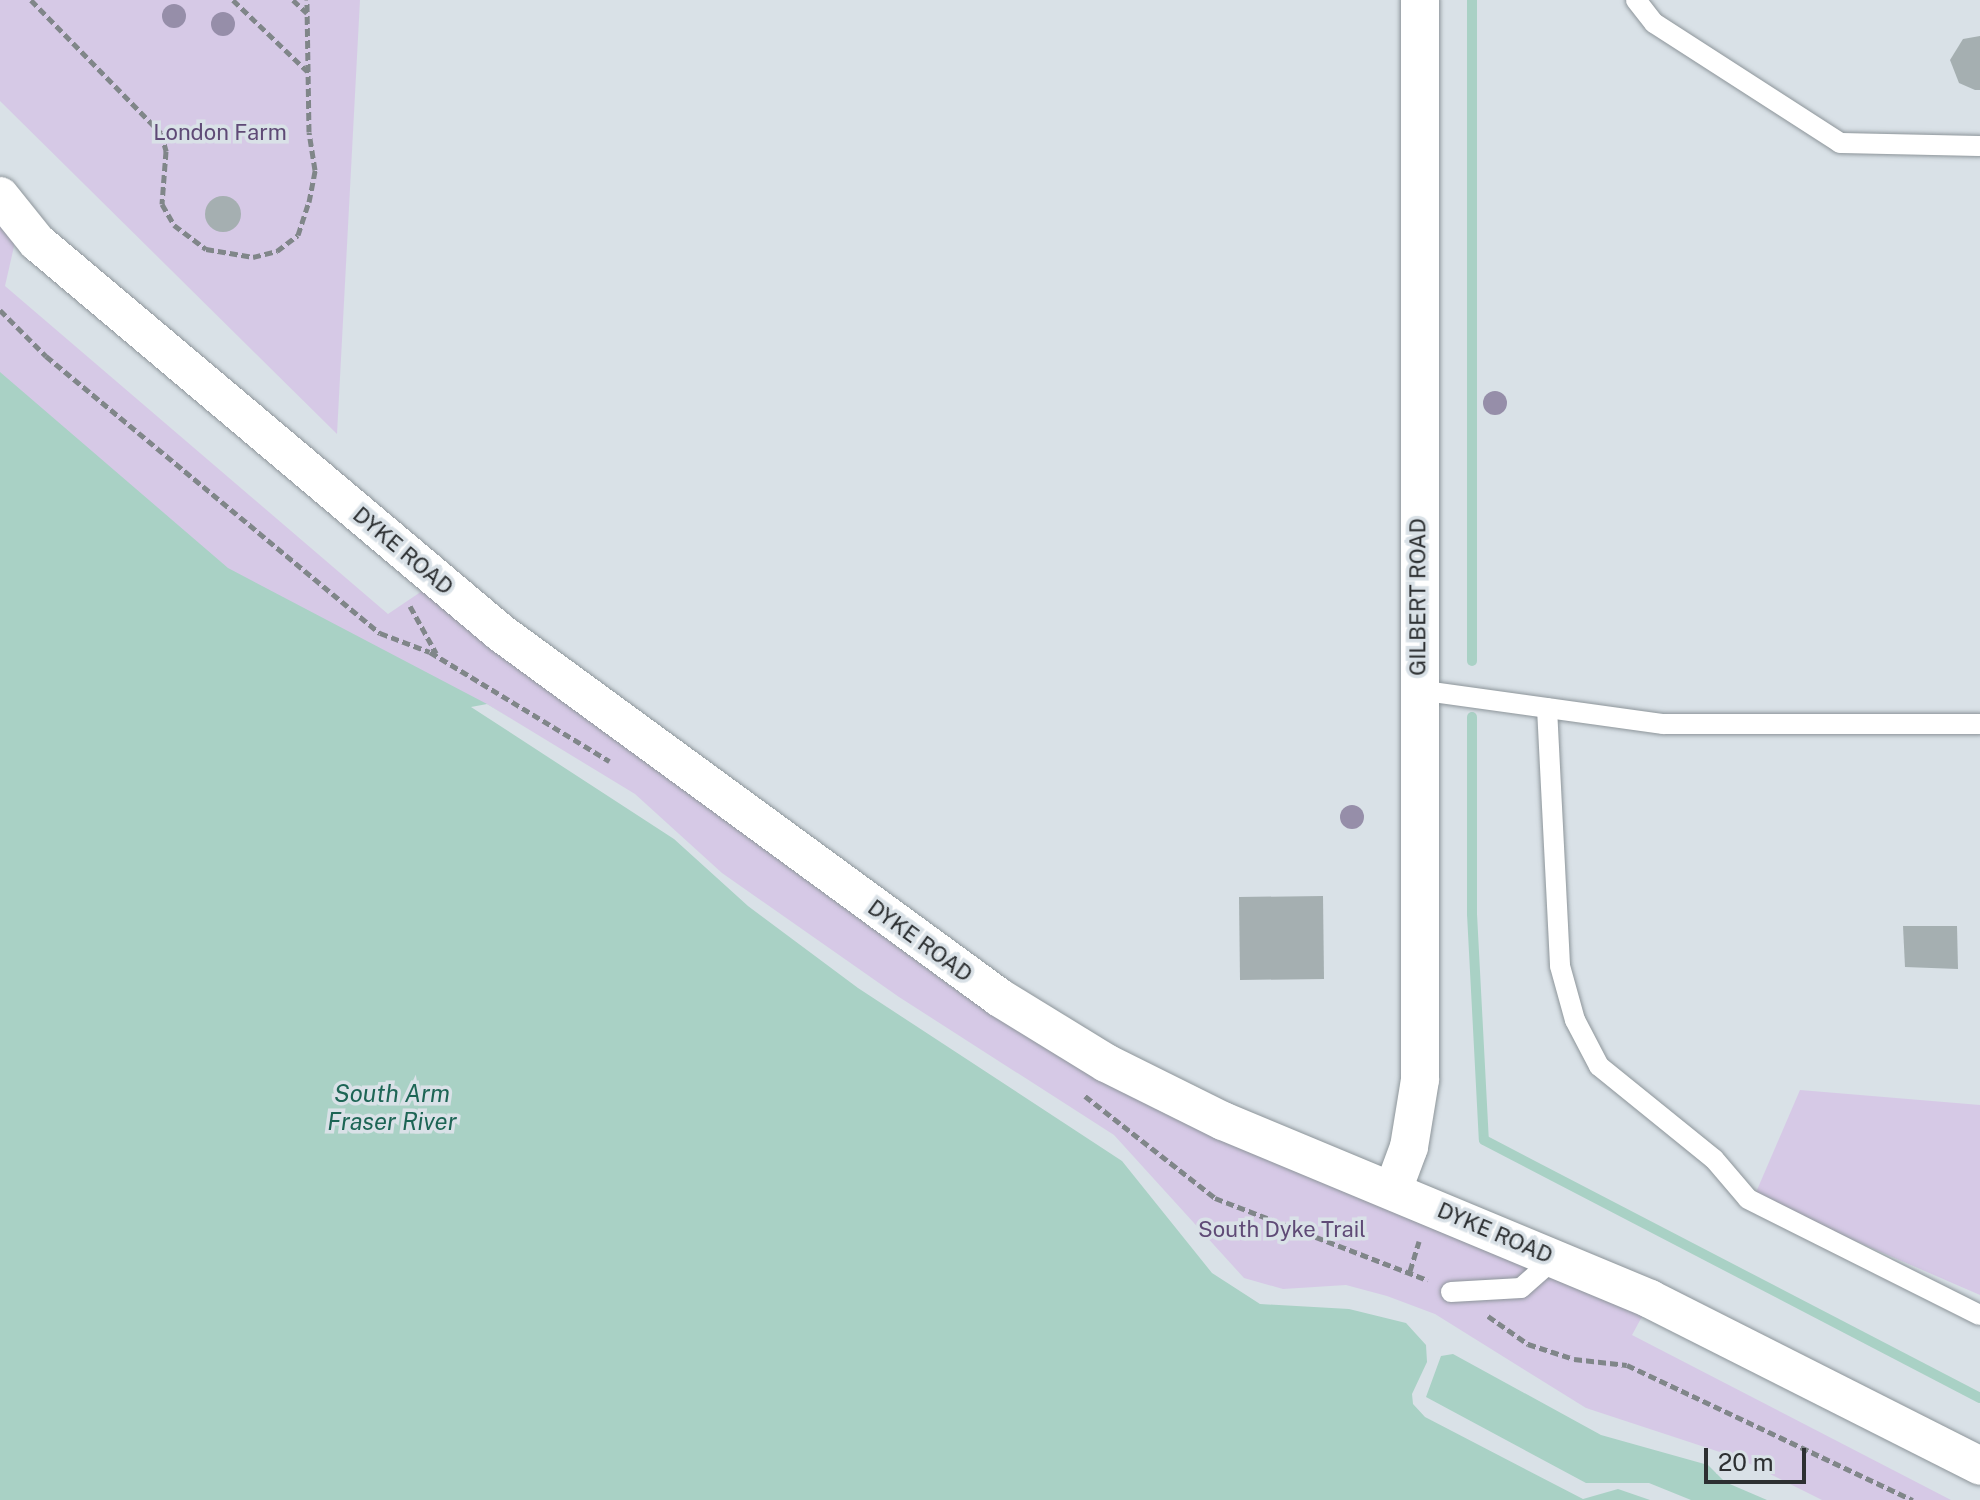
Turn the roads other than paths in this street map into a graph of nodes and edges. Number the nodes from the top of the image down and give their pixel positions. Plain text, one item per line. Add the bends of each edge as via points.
1 (1420, 0) edge
2 (1636, 0) edge
3 (1980, 146) edge
4 (0, 196) edge
5 (1418, 690) junction
6 (1547, 708) junction
7 (1980, 724) edge
8 (1393, 1190) junction
9 (1555, 1258) junction
10 (1451, 1292) dead end
11 (1980, 1315) edge
12 (1980, 1466) edge

1 - 5 street, GILBERT ROAD
2 - 3 lane via 1654,23 1840,143
4 - 8 street, DYKE ROAD via 37,242 501,633 1000,998 1106,1063 1223,1121
5 - 6 lane
5 - 8 street, GILBERT ROAD via 1420,1080 1409,1147
6 - 7 lane via 1663,724
6 - 11 lane via 1560,966 1575,1020 1599,1066 1714,1159 1748,1199
8 - 9 street, DYKE ROAD
9 - 10 lane via 1521,1288
9 - 12 street, DYKE ROAD via 1650,1299

